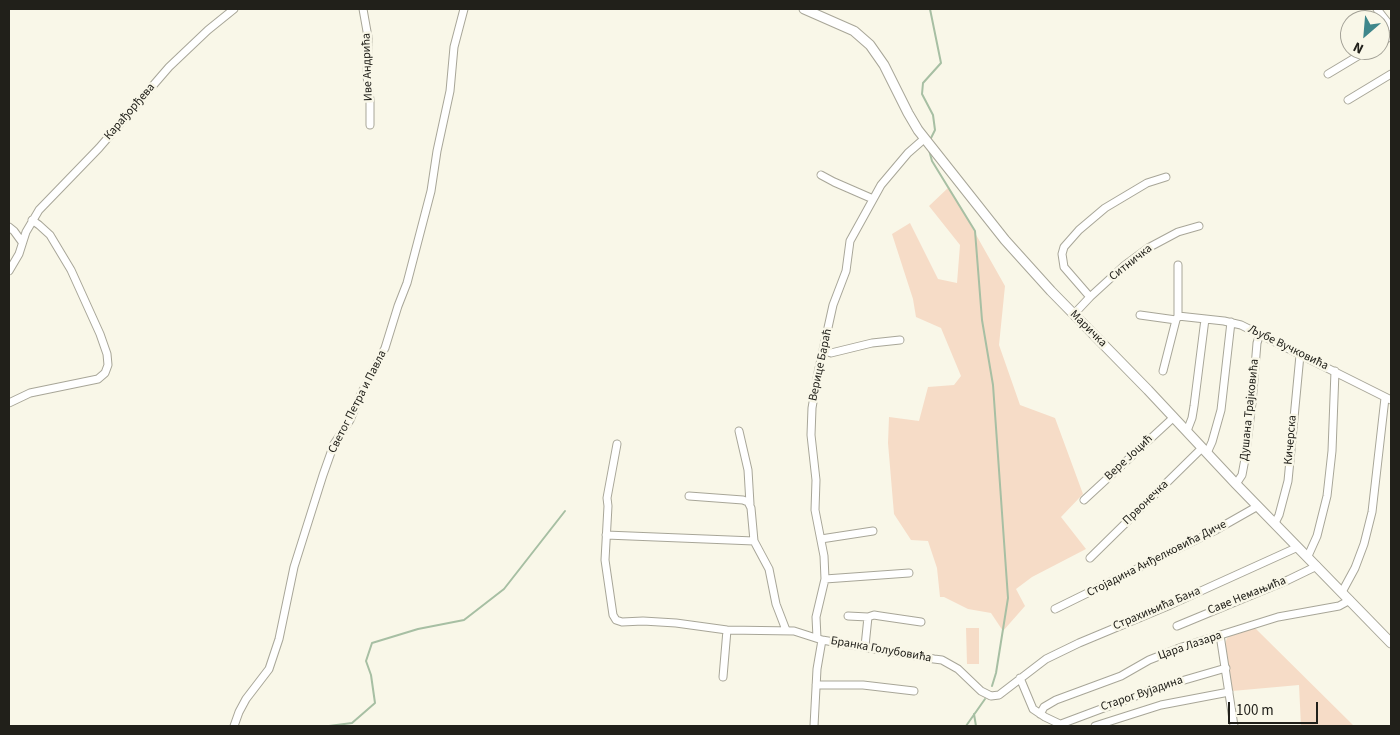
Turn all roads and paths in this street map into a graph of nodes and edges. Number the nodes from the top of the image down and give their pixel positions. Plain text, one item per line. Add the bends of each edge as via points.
1 (234, 9) edge
2 (363, 9) edge
3 (464, 9) edge
4 (804, 9) edge
5 (1377, 9) edge
6 (1391, 27) edge
7 (1351, 60) edge
8 (1328, 74) dead end
9 (1391, 74) edge
10 (1348, 100) dead end
11 (370, 125) dead end
12 (926, 140) junction
13 (821, 175) dead end
14 (1166, 177) dead end
15 (873, 199) junction
16 (32, 220) junction
17 (1199, 226) dead end
18 (12, 229) edge
19 (26, 232) junction
20 (22, 242) junction
21 (1178, 265) dead end
22 (9, 271) edge
23 (1090, 296) junction
24 (1074, 314) junction
25 (1140, 315) dead end
26 (1177, 318) junction
27 (1205, 319) junction
28 (1230, 322) junction
29 (1260, 334) junction
30 (900, 340) dead end
31 (824, 351) junction
32 (1300, 355) junction
33 (1163, 371) dead end
34 (1335, 371) junction
35 (1388, 399) edge
36 (9, 403) edge
37 (1174, 417) junction
38 (1187, 430) junction
39 (739, 431) dead end
40 (617, 444) dead end
41 (1204, 450) junction
42 (1236, 484) junction
43 (689, 496) dead end
44 (1084, 500) dead end
45 (750, 504) junction
46 (1258, 506) junction
47 (1274, 523) junction
48 (873, 531) dead end
49 (606, 535) junction
50 (821, 539) junction
51 (754, 541) junction
52 (1298, 547) junction
53 (1308, 556) junction
54 (1090, 558) dead end
55 (1317, 566) junction
56 (909, 572) dead end
57 (825, 578) junction
58 (1342, 592) junction
59 (1350, 600) junction
60 (1055, 609) dead end
61 (848, 616) dead end
62 (868, 617) junction
63 (920, 622) dead end
64 (1177, 626) dead end
65 (727, 630) junction
66 (786, 630) junction
67 (1220, 635) junction
68 (820, 639) junction
69 (1391, 643) edge
70 (865, 646) junction
71 (1226, 668) junction
72 (723, 677) dead end
73 (1020, 678) junction
74 (816, 684) junction
75 (914, 691) dead end
76 (1229, 692) junction
77 (1040, 714) junction
78 (1063, 725) edge
79 (234, 726) edge
80 (814, 726) edge
81 (1095, 726) edge
82 (1234, 726) edge

1 - 16 street, Карађорђева via 169,66
2 - 11 street, Иве Андрића via 368,37
3 - 79 street, Светог Петра и Павла via 454,47 450,91 436,150 431,191 407,283 385,348 350,420 334,444 323,474 294,567 279,639 269,669 238,712
4 - 12 street, Маричка via 843,26 870,45
5 - 6 street
7 - 8 street
9 - 10 street
12 - 15 street, Верице Бараћ via 916,144
12 - 24 street, Маричка via 1005,240
13 - 15 street
14 - 23 street via 1147,183 1105,208 1064,247 1064,267
15 - 31 street, Верице Бараћ via 850,241 846,271 833,305
16 - 19 street, Карађорђева
16 - 36 street via 50,235 71,270 100,334 108,365 98,379 30,393
17 - 23 street, Ситничка via 1178,232 1148,248
18 - 19 street
18 - 20 street
19 - 20 street, Карађорђева
20 - 22 street, Карађорђева
21 - 26 street
23 - 24 street, Ситничка
24 - 37 street, Маричка
25 - 26 street, Љубе Вучковића
26 - 27 street, Љубе Вучковића
26 - 33 street
27 - 28 street, Љубе Вучковића
27 - 38 street via 1194,406
28 - 29 street, Љубе Вучковића
28 - 41 street via 1221,410 1212,442
29 - 32 street, Љубе Вучковића
29 - 42 street, Душана Трајковића via 1245,459 1242,475
30 - 31 street via 831,353
31 - 50 street, Верице Бараћ via 814,390 811,426 815,510
32 - 34 street, Љубе Вучковића
32 - 47 street, Кичерска via 1288,481
34 - 35 street, Љубе Вучковића
34 - 53 street via 1327,496 1317,536
35 - 58 street via 1372,512 1355,568
37 - 38 street, Маричка
37 - 44 street, Вере Јоцић
38 - 41 street, Маричка
39 - 45 street via 748,470
40 - 49 street via 608,492
41 - 42 street, Маричка
41 - 54 street, Првонечка
42 - 46 street, Маричка
43 - 45 street via 743,500
45 - 51 street
46 - 47 street, Маричка
46 - 60 street, Стојадина Анђелковића Диче via 1197,540
47 - 52 street, Маричка
48 - 50 street
49 - 51 street
49 - 65 street, Бранка Голубовића via 605,560 617,620
50 - 57 street, Верице Бараћ
51 - 66 street via 769,569 776,604
52 - 53 street, Маричка
52 - 73 street, Страхињића Бана via 1078,643 1046,659
53 - 55 street, Маричка
55 - 58 street, Маричка
55 - 64 street, Саве Немањића
56 - 57 street
57 - 68 street, Верице Бараћ via 816,617
58 - 59 street, Маричка
59 - 67 street, Цара Лазара via 1339,606 1278,618
59 - 69 street, Маричка
61 - 62 street
62 - 63 street via 874,615
62 - 70 street
65 - 66 street, Бранка Голубовића
65 - 72 street
66 - 68 street, Бранка Голубовића
67 - 71 street
67 - 77 street, Цара Лазара via 1166,653 1122,676 1056,700 1044,707
68 - 70 street, Бранка Голубовића
68 - 74 street, Верице Бараћ
70 - 73 street, Бранка Голубовића via 942,660 990,696 999,695
71 - 76 street
71 - 78 street, Старог Вујадина via 1157,688
73 - 77 street via 1033,709
74 - 75 street
74 - 80 street, Верице Бараћ
76 - 81 street via 1161,705
76 - 82 street
77 - 78 street

